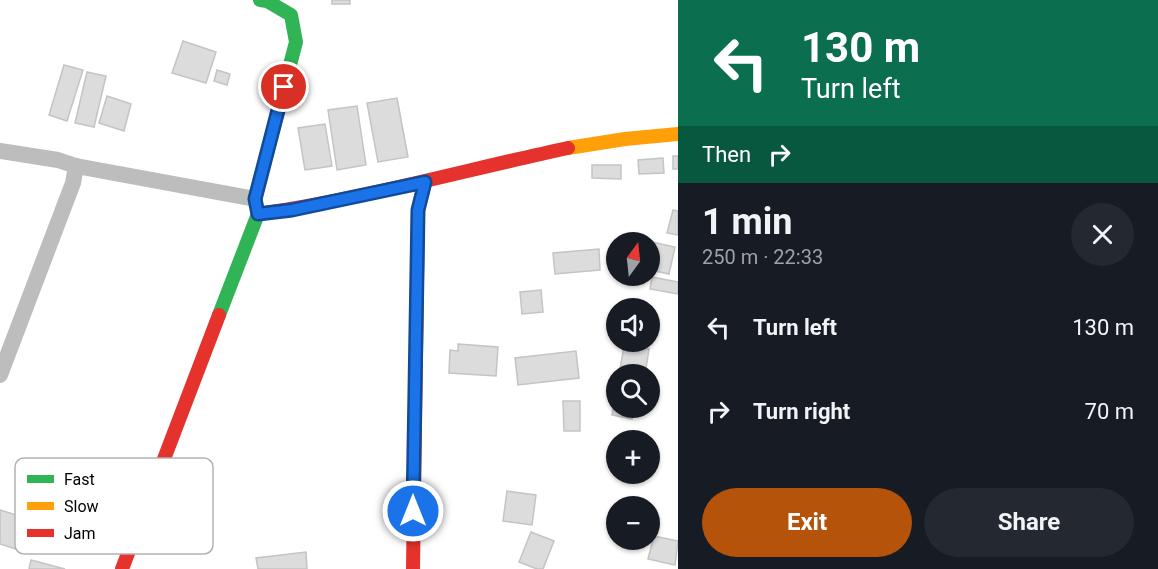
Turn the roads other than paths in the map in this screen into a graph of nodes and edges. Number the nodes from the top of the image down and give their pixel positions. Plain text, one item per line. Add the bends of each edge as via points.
1 (260, 0) edge
2 (678, 134) edge
3 (0, 151) edge
4 (76, 166) junction
5 (425, 182) junction
6 (257, 206) junction
7 (0, 375) edge
8 (163, 458) edge
9 (128, 554) edge
10 (122, 569) edge
11 (413, 569) edge

1 - 6 street via 291,15 296,42
2 - 5 street via 572,146
3 - 4 street
4 - 6 street
4 - 7 street
5 - 6 street via 292,210
5 - 11 street via 418,210
6 - 8 street
9 - 10 street

